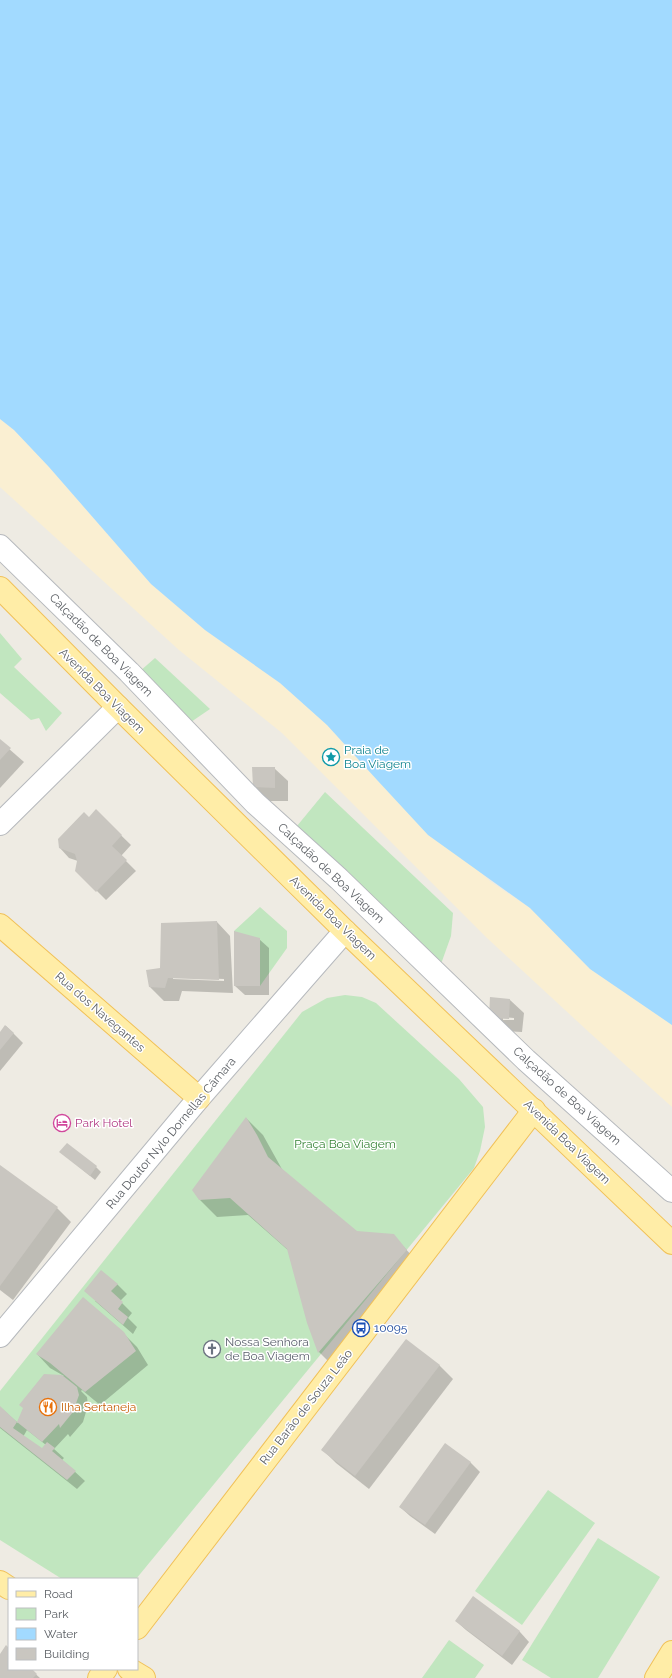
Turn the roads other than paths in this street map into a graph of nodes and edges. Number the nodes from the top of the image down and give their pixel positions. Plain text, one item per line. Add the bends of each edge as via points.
1 (0, 546) edge
2 (0, 588) edge
3 (118, 707) junction
4 (0, 824) edge
5 (0, 925) edge
6 (345, 931) junction
7 (199, 1098) junction
8 (534, 1110) junction
9 (672, 1191) edge
10 (672, 1243) edge
11 (0, 1336) edge
12 (138, 1627) edge
13 (672, 1652) edge
14 (105, 1670) edge
15 (131, 1670) edge
16 (99, 1678) edge
17 (144, 1678) edge
18 (656, 1678) edge

1 - 9 street, Calçadão de Boa Viagem via 129,672 255,802 339,879 526,1060
2 - 3 main road, Avenida Boa Viagem
3 - 4 street
3 - 6 main road, Avenida Boa Viagem
5 - 7 main road, Rua dos Navegantes
6 - 7 street, Rua Doutor Nylo Dornellas Câmara
6 - 8 main road, Avenida Boa Viagem
7 - 11 street, Rua Doutor Nylo Dornellas Câmara
8 - 10 main road, Avenida Boa Viagem
8 - 12 main road, Rua Barão de Souza Leão
13 - 18 main road
14 - 16 main road
15 - 17 main road

